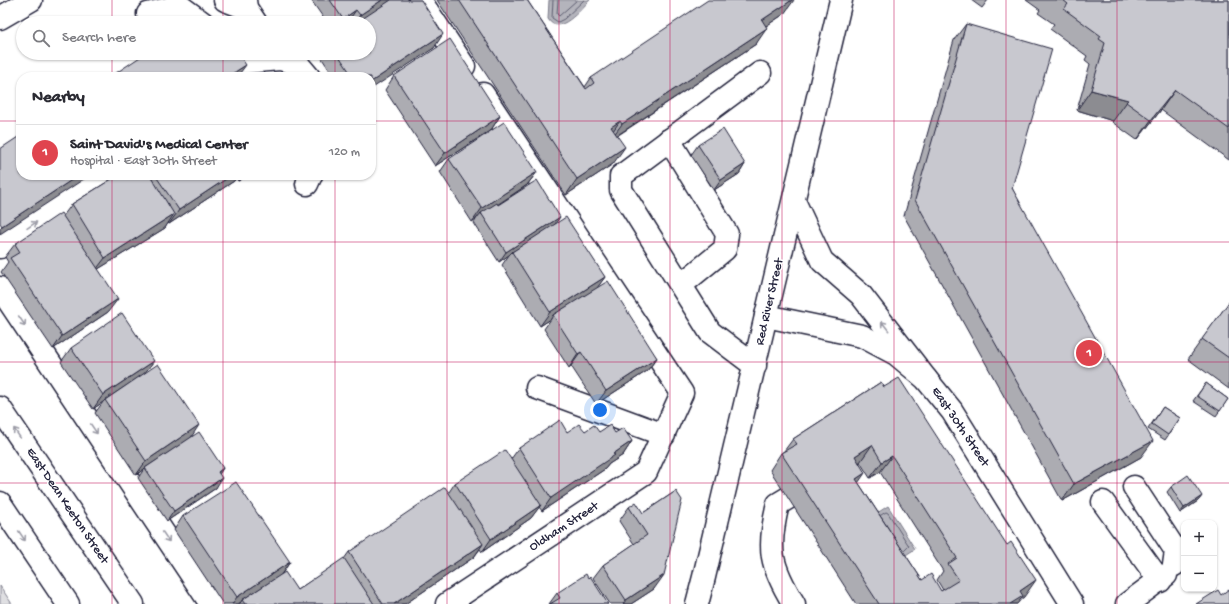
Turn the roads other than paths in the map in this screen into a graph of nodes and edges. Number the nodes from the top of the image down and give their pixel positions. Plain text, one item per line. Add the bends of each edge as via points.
1 (31, 0) edge
2 (225, 0) edge
3 (420, 0) edge
4 (841, 0) edge
5 (252, 8) edge
6 (148, 14) dead end
7 (194, 16) edge
8 (0, 18) edge
9 (234, 60) edge
10 (277, 63) edge
11 (262, 72) edge
12 (305, 72) edge
13 (760, 72) dead end
14 (669, 140) junction
15 (100, 180) edge
16 (794, 201) junction
17 (0, 247) edge
18 (681, 285) junction
19 (0, 288) edge
20 (766, 316) junction
21 (755, 366) junction
22 (926, 379) junction
23 (537, 388) dead end
24 (0, 408) edge
25 (664, 435) junction
26 (1134, 487) dead end
27 (788, 498) dead end
28 (1103, 502) dead end
29 (0, 503) edge
30 (1167, 574) junction
31 (68, 604) edge
32 (133, 604) edge
33 (211, 604) edge
34 (447, 604) edge
35 (697, 604) edge
36 (794, 604) edge
37 (1072, 604) edge
38 (1127, 604) edge

1 - 8 main road
2 - 5 main road
3 - 25 main road, Oldham Street via 682,393
4 - 16 main road, Red River Street
6 - 7 main road via 180,6
9 - 10 main road via 236,63
10 - 11 main road
10 - 12 main road via 298,64
13 - 14 main road
14 - 18 main road via 727,234 725,250
14 - 18 main road via 620,176 621,190
17 -> 15 main road
16 - 20 main road, Red River Street
22 -> 16 main road via 860,295 822,261
18 - 21 main road via 710,332
19 -> 33 main road
20 - 21 main road, Red River Street
20 - 22 main road, East 30th Street via 862,336 896,354
21 - 35 main road, Red River Street
22 - 37 main road, East 30th Street via 952,411
23 - 25 main road
32 -> 24 main road, East Dean Keeton Street
25 - 34 main road, Oldham Street via 646,472
26 - 30 main road via 1176,551
27 - 36 main road via 778,504 772,540 772,560 779,580
28 - 30 main road
29 -> 31 main road
30 - 38 main road

